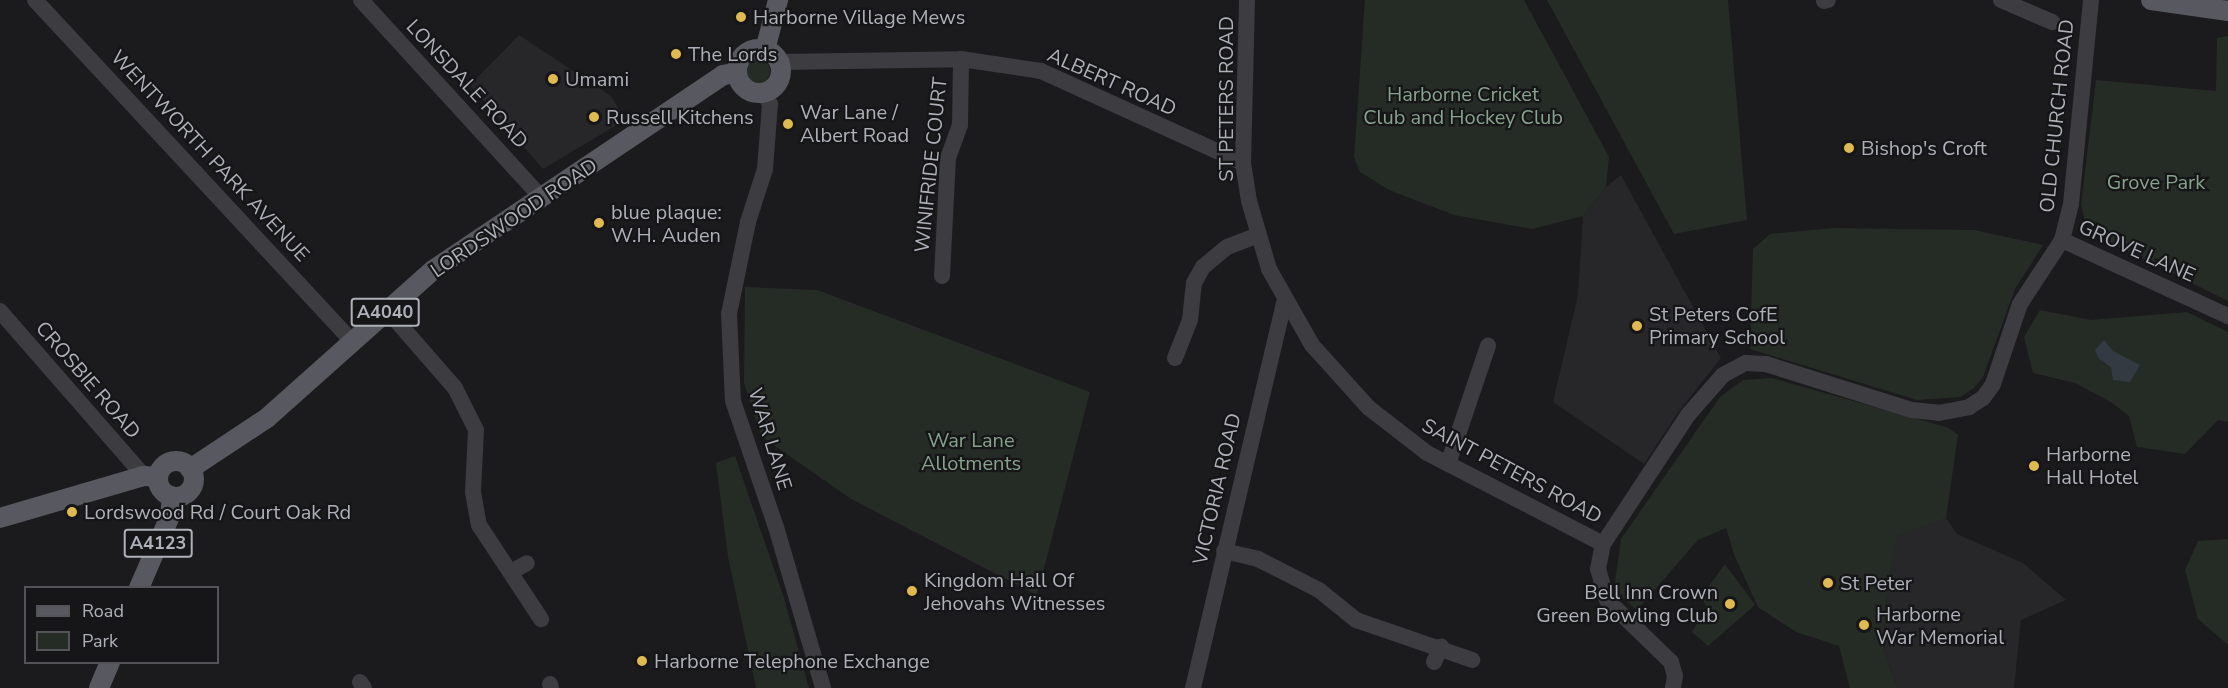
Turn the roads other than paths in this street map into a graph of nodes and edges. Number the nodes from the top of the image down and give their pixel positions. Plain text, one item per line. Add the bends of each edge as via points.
1 (36, 0) edge
2 (361, 0) edge
3 (778, 0) edge
4 (1246, 0) edge
5 (2001, 0) edge
6 (2091, 0) edge
7 (2151, 0) edge
8 (2228, 11) edge
9 (2052, 22) dead end
10 (772, 56) junction
11 (961, 58) junction
12 (736, 73) junction
13 (764, 93) junction
14 (1243, 163) junction
15 (541, 197) junction
16 (1258, 235) junction
17 (2062, 240) junction
18 (942, 276) dead end
19 (1285, 299) junction
20 (387, 310) junction
21 (0, 311) edge
22 (2228, 316) edge
23 (353, 342) junction
24 (1488, 346) dead end
25 (1175, 358) dead end
26 (1448, 464) junction
27 (190, 469) junction
28 (151, 477) junction
29 (172, 496) junction
30 (0, 518) edge
31 (1602, 544) junction
32 (1224, 551) junction
33 (526, 563) dead end
34 (511, 572) junction
35 (140, 586) edge
36 (541, 619) dead end
37 (1472, 660) dead end
38 (110, 664) edge
39 (99, 688) edge
40 (823, 688) edge
41 (1193, 688) edge
42 (1673, 688) edge

1 - 23 street, WENTWORTH PARK AVENUE
2 - 15 street, LONSDALE ROAD
3 - 10 main road
4 - 14 street, ST PETERS ROAD
5 - 9 street
6 - 17 street, OLD CHURCH ROAD via 2071,204
7 - 8 main road
10 - 11 street, ALBERT ROAD
10 - 12 main road via 745,54
10 - 13 main road via 779,81
11 - 14 street, ALBERT ROAD via 1041,71
11 - 18 street, WINIFRIDE COURT via 960,125 948,158
12 - 13 main road via 746,90
12 - 15 main road, LORDSWOOD ROAD / A4040 via 723,75
13 - 40 street, WAR LANE via 770,104 765,169 746,233 729,314 733,401 777,527
14 - 16 street, ST PETERS ROAD
15 - 20 main road, LORDSWOOD ROAD / A4040 via 433,270
16 - 19 street, ST PETERS ROAD
16 - 25 street via 1227,247 1203,267 1194,284 1190,320
17 - 22 street, GROVE LANE
17 - 31 street, OLD CHURCH ROAD via 2020,304 1993,384 1983,398 1969,407 1939,413 1912,410 1766,363 1746,363 1723,375 1688,415
19 - 26 street, SAINT PETERS ROAD via 1312,345 1370,408 1405,437
19 - 32 street, VICTORIA ROAD
20 - 23 main road, LORDSWOOD ROAD / A4040
20 - 34 street via 455,388 476,429 473,492 479,525
21 - 28 street, CROSBIE ROAD
23 - 27 main road, LORDSWOOD ROAD / A4040 via 258,425
24 - 26 street
26 - 31 street, SAINT PETERS ROAD
27 - 28 main road via 181,462 170,462
27 - 29 main road via 192,486 184,495
28 - 29 main road via 163,492
28 - 30 main road
29 - 35 main road, A4123 via 170,516
31 - 42 street, OLD CHURCH ROAD via 1598,569 1607,600 1671,662 1676,676
32 - 37 street via 1258,559 1319,590 1356,620 1438,655
32 - 41 street, VICTORIA ROAD
33 - 34 street
34 - 36 street
38 - 39 main road

